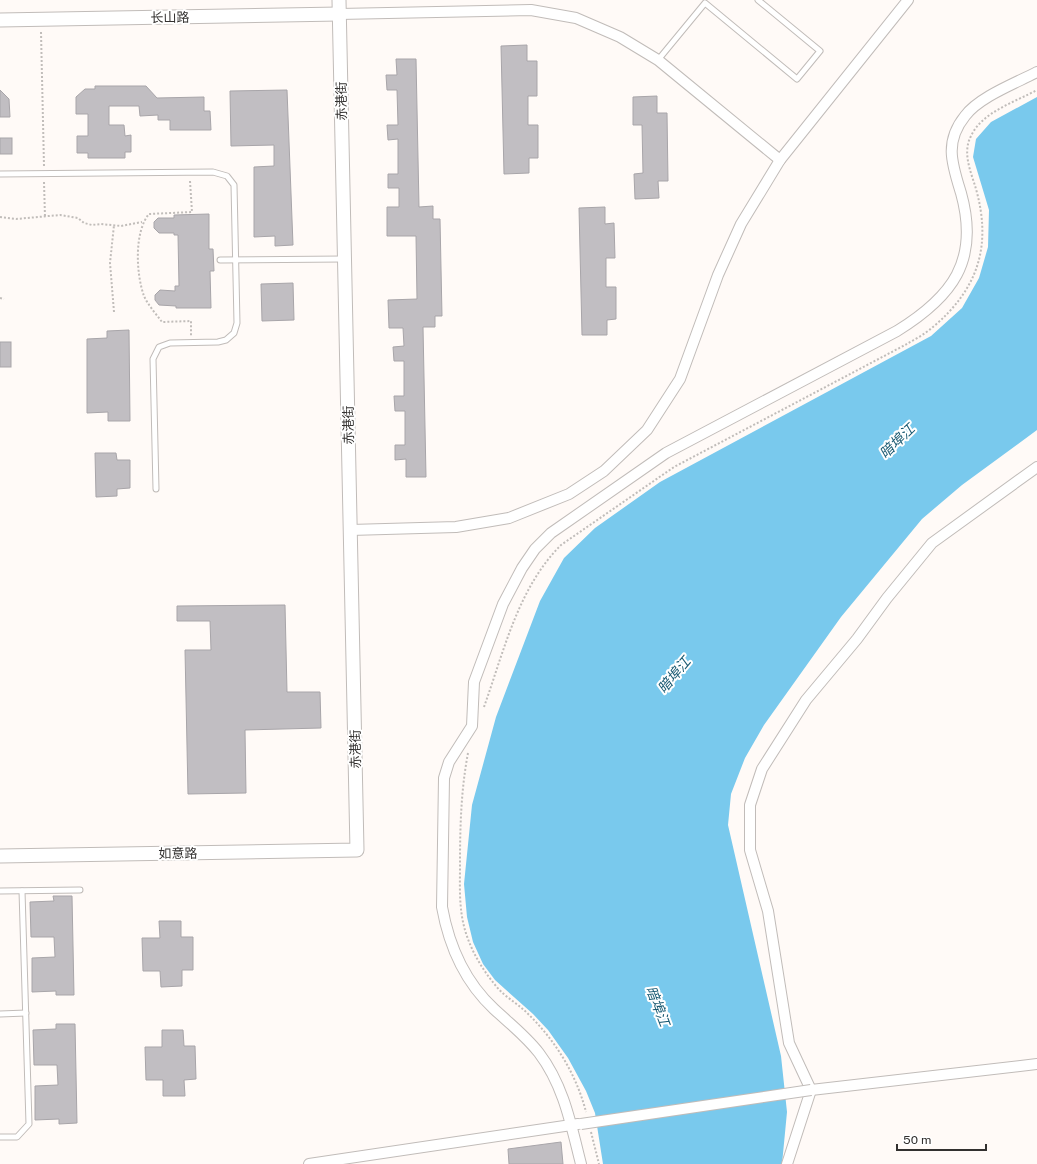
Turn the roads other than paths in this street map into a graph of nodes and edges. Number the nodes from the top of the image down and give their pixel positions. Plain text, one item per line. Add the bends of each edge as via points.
1 (339, 0) edge
2 (758, 0) edge
3 (908, 0) edge
4 (339, 14) junction
5 (0, 20) edge
6 (658, 60) junction
7 (1037, 72) edge
8 (780, 160) junction
9 (0, 174) edge
10 (344, 259) junction
11 (220, 260) dead end
12 (236, 260) junction
13 (1037, 467) edge
14 (156, 489) dead end
15 (350, 530) junction
16 (357, 850) joint
17 (0, 856) edge
18 (80, 890) dead end
19 (0, 891) edge
20 (22, 891) junction
21 (26, 1013) junction
22 (0, 1014) edge
23 (1037, 1064) edge
24 (811, 1090) junction
25 (576, 1125) junction
26 (0, 1137) edge
27 (309, 1164) edge
28 (581, 1164) edge
29 (787, 1164) edge

1 - 4 street, 赤港街
2 - 6 lane via 820,51 797,79 705,3
3 - 8 street
4 - 5 street, 长山路
4 - 6 street via 531,10 576,18 620,37
4 - 10 street, 赤港街
6 - 8 street
7 - 25 street via 975,106 965,115 956,130 951,146 952,167 967,222 965,252 958,273 944,295 922,315 897,331 666,453 629,478 551,533 535,549 503,604 474,682 472,726 450,762 444,778 442,907 448,934 462,968 484,999 525,1036 539,1053 558,1085
8 - 15 street via 738,232 718,275 680,379 647,430 604,471 569,494 509,518 456,527
9 - 12 lane via 213,172 227,176 234,185
10 - 12 lane
10 - 15 street, 赤港街
11 - 12 lane
12 - 14 lane via 237,323 234,333 226,340 218,342 170,343 159,347 153,359
13 - 24 street via 932,543 806,700 762,769 750,805 750,850 768,910 789,1043
15 - 16 street, 赤港街
16 - 17 street, 如意路
18 - 20 lane
19 - 20 lane
20 - 21 lane
21 - 22 lane
21 - 26 lane via 29,1124 17,1137
23 - 24 street
24 - 25 street, bridge
24 - 29 street
25 - 27 street
25 - 28 street

